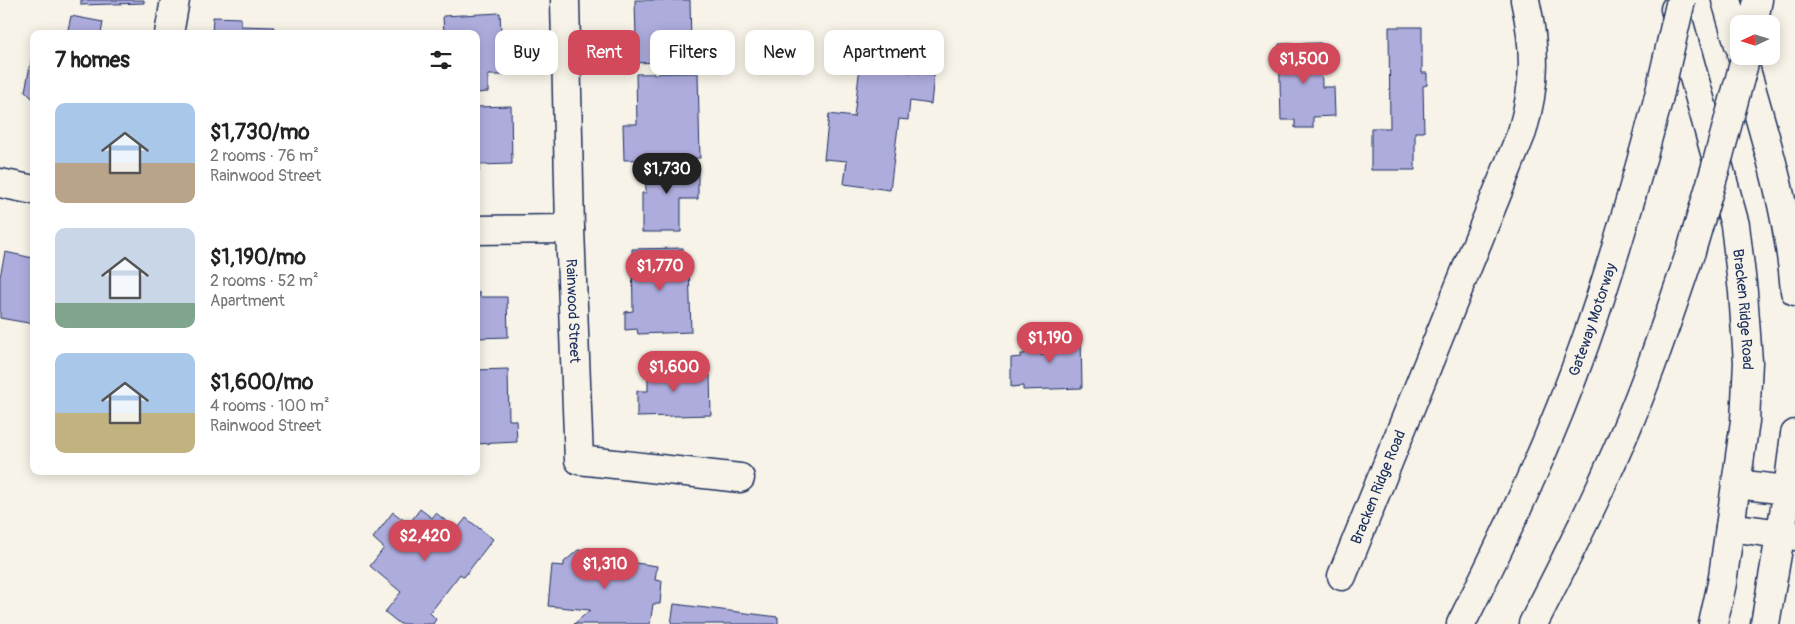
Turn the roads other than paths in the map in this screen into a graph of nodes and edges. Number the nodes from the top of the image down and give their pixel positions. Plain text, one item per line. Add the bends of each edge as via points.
1 (175, 0) edge
2 (565, 0) edge
3 (1525, 0) edge
4 (1672, 0) edge
5 (1681, 0) edge
6 (1726, 0) edge
7 (1758, 0) edge
8 (1730, 15) edge
9 (1755, 15) edge
10 (170, 30) edge
11 (1742, 65) edge
12 (1746, 65) edge
13 (0, 183) edge
14 (30, 189) edge
15 (570, 229) junction
16 (480, 230) edge
17 (1795, 291) edge
18 (1795, 434) edge
19 (740, 478) dead end
20 (1736, 484) junction
21 (1791, 490) edge
22 (1730, 527) junction
23 (1788, 535) edge
24 (1342, 576) dead end
25 (1461, 624) edge
26 (1534, 624) edge
27 (1713, 624) edge
28 (1765, 624) edge

1 - 10 main road
2 - 15 main road, Rainwood Street
3 - 24 main road, Bracken Ridge Road via 1534,52 1530,105 1522,132
4 - 20 main road, Bracken Ridge Road via 1736,224 1748,362 1745,422
5 - 25 main road, Gateway Motorway, bridge via 1658,100 1584,344 1522,499
6 - 8 main road
7 - 9 main road
11 - 26 main road, bridge via 1691,251 1651,367 1579,534
12 - 17 main road via 1772,160
13 - 14 main road
15 - 16 main road
15 - 19 main road, Rainwood Street via 579,460
18 - 21 main road
20 - 21 main road
20 - 22 main road, Bracken Ridge Road
21 - 23 main road
22 - 23 main road
22 - 27 main road, Bracken Ridge Road
23 - 28 main road

